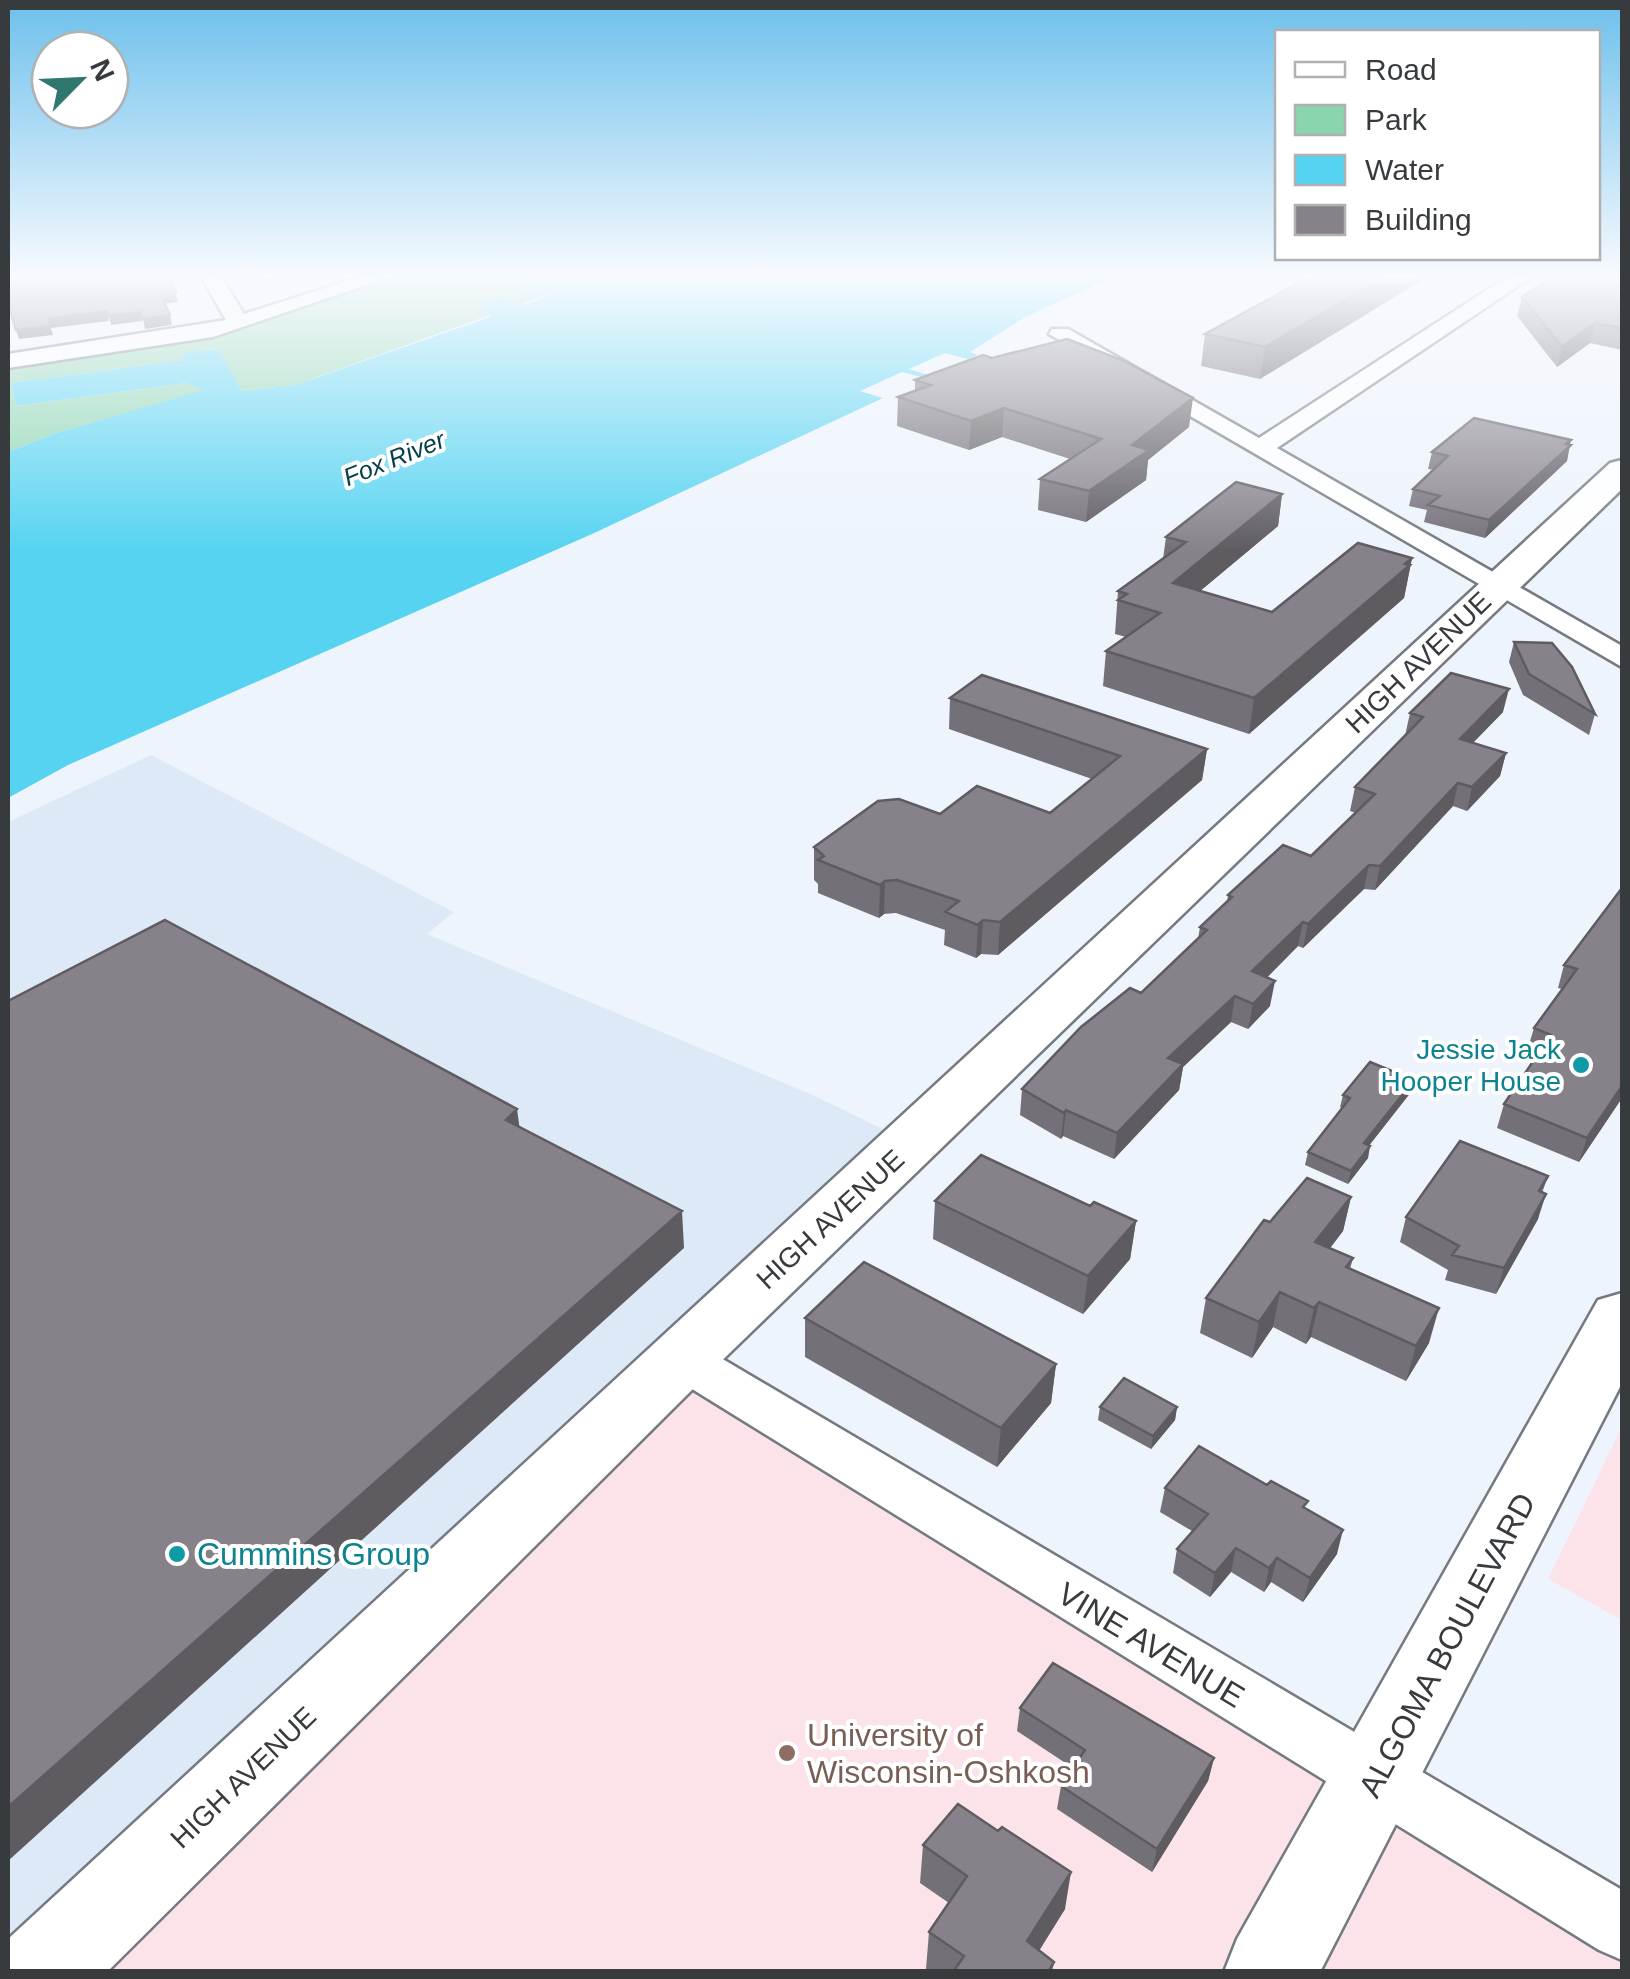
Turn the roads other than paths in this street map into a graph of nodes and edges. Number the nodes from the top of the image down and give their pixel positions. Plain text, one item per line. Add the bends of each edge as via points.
1 (1118, 367) edge
2 (1383, 367) edge
3 (1259, 448) junction
4 (1622, 470) edge
5 (1496, 586) junction
6 (1622, 658) edge
7 (1622, 1318) edge
8 (681, 1358) junction
9 (1376, 1780) junction
10 (1622, 1928) edge
11 (40, 1972) edge
12 (1270, 1972) edge

1 - 3 street
2 - 3 street
3 - 5 street
4 - 5 main road, HIGH AVENUE
5 - 6 street
5 - 8 main road, HIGH AVENUE
7 - 9 main road, ALGOMA BOULEVARD
8 - 9 street, VINE AVENUE
8 - 11 main road, HIGH AVENUE
9 - 10 street, VINE AVENUE
9 - 12 main road, ALGOMA BOULEVARD

